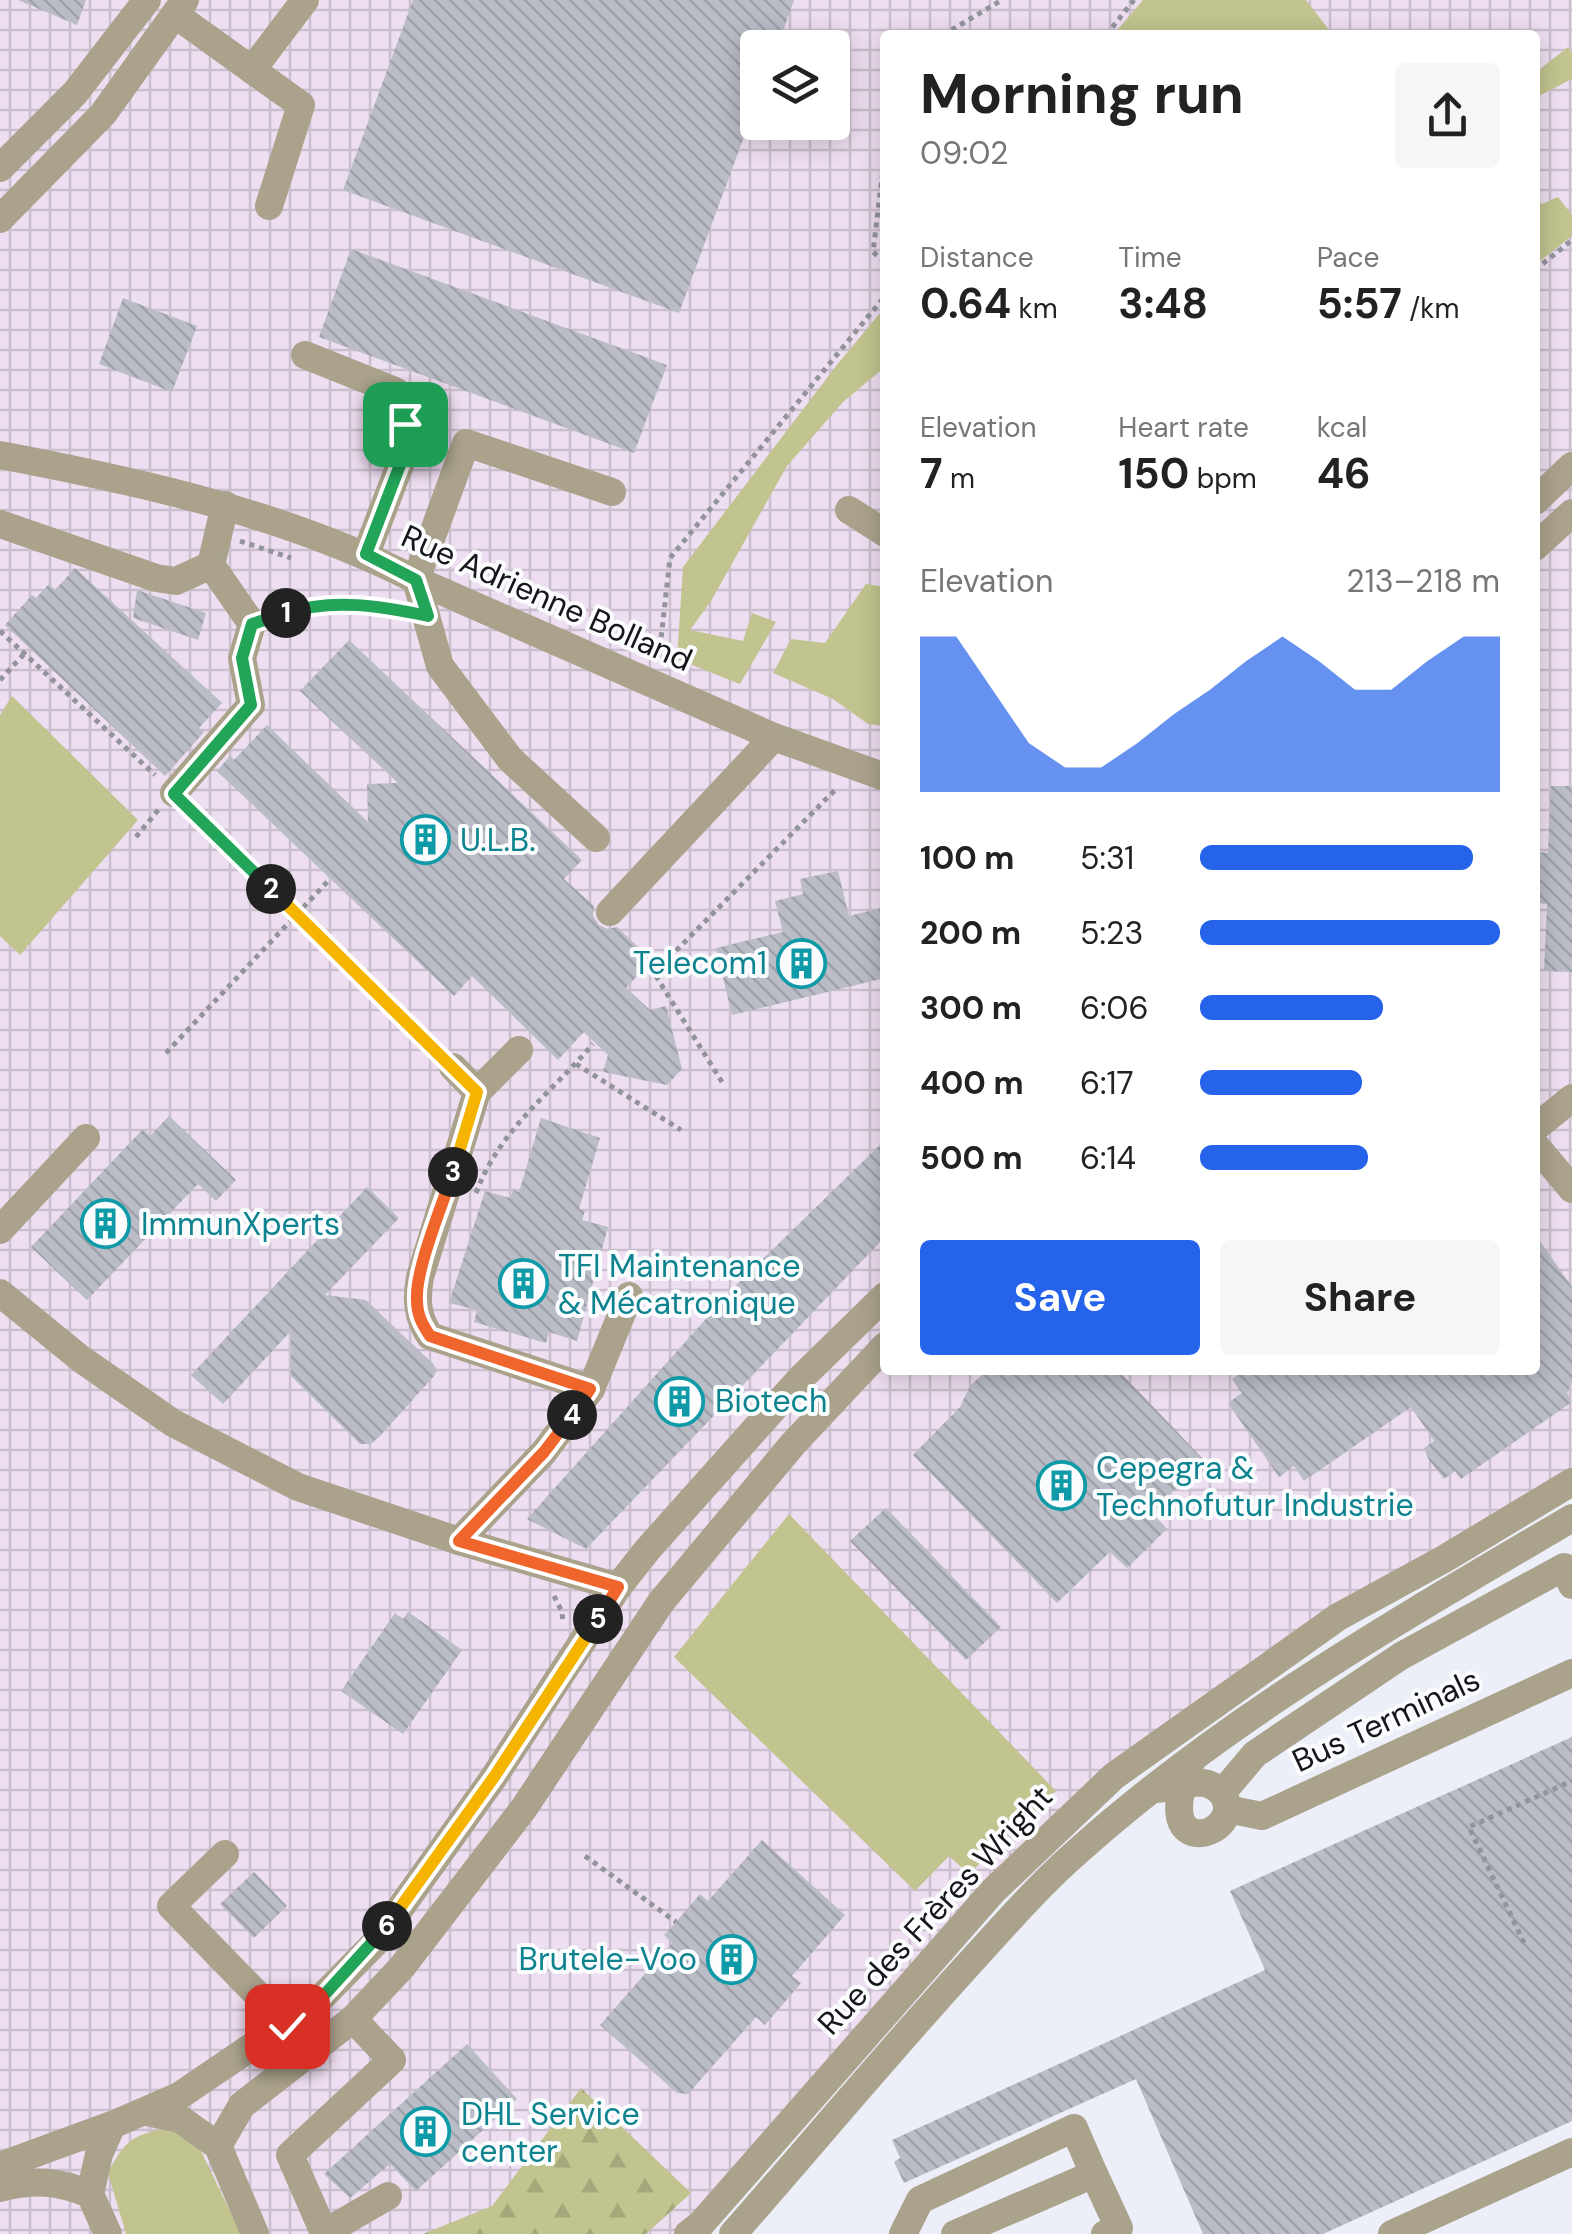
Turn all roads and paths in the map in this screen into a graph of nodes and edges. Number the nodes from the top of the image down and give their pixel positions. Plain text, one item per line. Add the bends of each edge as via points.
1 (146, 0) edge
2 (304, 0) edge
3 (1002, 0) edge
4 (1134, 0) edge
5 (181, 8) edge
6 (951, 30) edge
7 (1110, 30) edge
8 (252, 70) junction
9 (0, 130) edge
10 (27, 141) junction
11 (0, 168) edge
12 (880, 199) edge
13 (270, 206) dead end
14 (0, 220) edge
15 (1572, 240) edge
16 (880, 257) edge
17 (1540, 266) edge
18 (880, 302) edge
19 (305, 355) dead end
20 (0, 455) edge
21 (1572, 466) edge
22 (612, 492) dead end
23 (1540, 495) edge
24 (226, 506) junction
25 (849, 510) dead end
26 (1572, 513) edge
27 (0, 524) edge
28 (880, 530) edge
29 (1540, 542) edge
30 (366, 554) junction
31 (211, 565) junction
32 (416, 580) junction
33 (428, 616) junction
34 (252, 624) junction
35 (0, 630) edge
36 (24, 654) junction
37 (0, 680) edge
38 (655, 685) junction
39 (774, 737) junction
40 (880, 775) edge
41 (837, 788) dead end
42 (174, 794) junction
43 (136, 838) dead end
44 (596, 838) dead end
45 (330, 878) dead end
46 (610, 912) dead end
47 (297, 915) junction
48 (593, 1044) dead end
49 (519, 1050) dead end
50 (166, 1053) dead end
51 (576, 1064) junction
52 (454, 1067) joint
53 (722, 1082) dead end
54 (477, 1092) junction
55 (1572, 1098) edge
56 (1540, 1124) edge
57 (681, 1130) dead end
58 (86, 1138) dead end
59 (1540, 1151) edge
60 (1567, 1182) edge
61 (1540, 1187) edge
62 (475, 1195) dead end
63 (0, 1230) edge
64 (0, 1292) edge
65 (629, 1296) dead end
66 (880, 1301) edge
67 (880, 1351) edge
68 (590, 1389) junction
69 (1572, 1482) edge
70 (1572, 1518) edge
71 (459, 1541) junction
72 (1563, 1572) edge
73 (618, 1587) junction
74 (552, 1594) dead end
75 (563, 1630) dead end
76 (1572, 1673) edge
77 (1186, 1773) junction
78 (1572, 1780) edge
79 (1224, 1801) junction
80 (225, 1854) dead end
81 (584, 1856) dead end
82 (676, 1922) dead end
83 (1524, 1943) dead end
84 (352, 2019) junction
85 (287, 2026) junction
86 (147, 2112) junction
87 (112, 2126) junction
88 (218, 2146) junction
89 (1572, 2152) edge
90 (0, 2166) edge
91 (1094, 2174) junction
92 (0, 2188) edge
93 (90, 2194) junction
94 (388, 2196) dead end
95 (108, 2234) edge
96 (256, 2234) edge
97 (688, 2234) edge
98 (733, 2234) edge
99 (903, 2234) edge
100 (955, 2234) edge
101 (1105, 2234) edge
102 (1392, 2234) edge

1 - 10 street via 75,93
2 - 8 street
3 - 6 path
4 - 7 path
5 - 8 street
5 - 14 street via 103,114
8 - 13 street via 301,105
9 - 10 street
10 - 11 street
12 - 16 path via 874,252
15 - 17 path
18 - 38 path via 670,558
19 - 30 street via 395,391 405,424 400,465
20 - 24 street, Rue Adrienne Bolland
21 - 23 street
22 - 32 street via 466,443
24 - 30 street, Rue Adrienne Bolland
24 - 31 street
25 - 28 street
26 - 29 street
27 - 31 street via 156,578 176,581
30 - 32 street, Rue Adrienne Bolland
31 - 34 street
32 - 33 street
32 - 38 street, Rue Adrienne Bolland
33 - 34 path via 339,604
33 - 44 street via 440,666 510,758
34 - 42 street via 242,658 251,705
35 - 36 path
36 - 37 path
36 - 42 path
38 - 39 street, Rue Adrienne Bolland
39 - 40 street, Rue Adrienne Bolland
39 - 46 street
41 - 53 path via 654,973
42 - 43 path
42 - 47 path
45 - 47 path
47 - 50 path
47 - 52 path
48 - 51 path
49 - 54 street
51 - 57 path
51 - 62 path via 488,1162
52 - 54 street
54 - 68 street via 420,1277 420,1322 430,1336
55 - 56 street
58 - 63 street
59 - 60 street
60 - 61 street
64 - 71 street via 173,1423 298,1487
65 - 68 street
66 - 73 street via 800,1378
67 - 84 street via 661,1602 524,1808 402,1967
68 - 71 street via 544,1452
69 - 97 street, Rue des Frères Wright via 1338,1617 1114,1776 992,1891
70 - 77 street via 1326,1666
71 - 73 street
72 - 79 street via 1401,1656 1255,1754
73 - 85 street via 376,1942
74 - 75 path
76 - 79 street, Bus Terminals via 1262,1816
77 - 79 street
77 - 79 street via 1176,1810 1188,1830 1205,1833 1220,1825
77 - 98 street via 1151,1790 1034,1893
78 - 83 path via 1469,1827
80 - 85 street via 172,1906
81 - 82 path
84 - 88 street via 242,2105
84 - 94 street via 392,2060 290,2155 324,2233
85 - 86 street
86 - 87 street
86 - 88 street via 180,2119
87 - 90 street
87 - 93 street
88 - 96 street
89 - 102 street
91 - 99 street via 1074,2128 920,2200
91 - 100 street
91 - 101 street via 1120,2228
92 - 93 street via 45,2181
93 - 95 street

